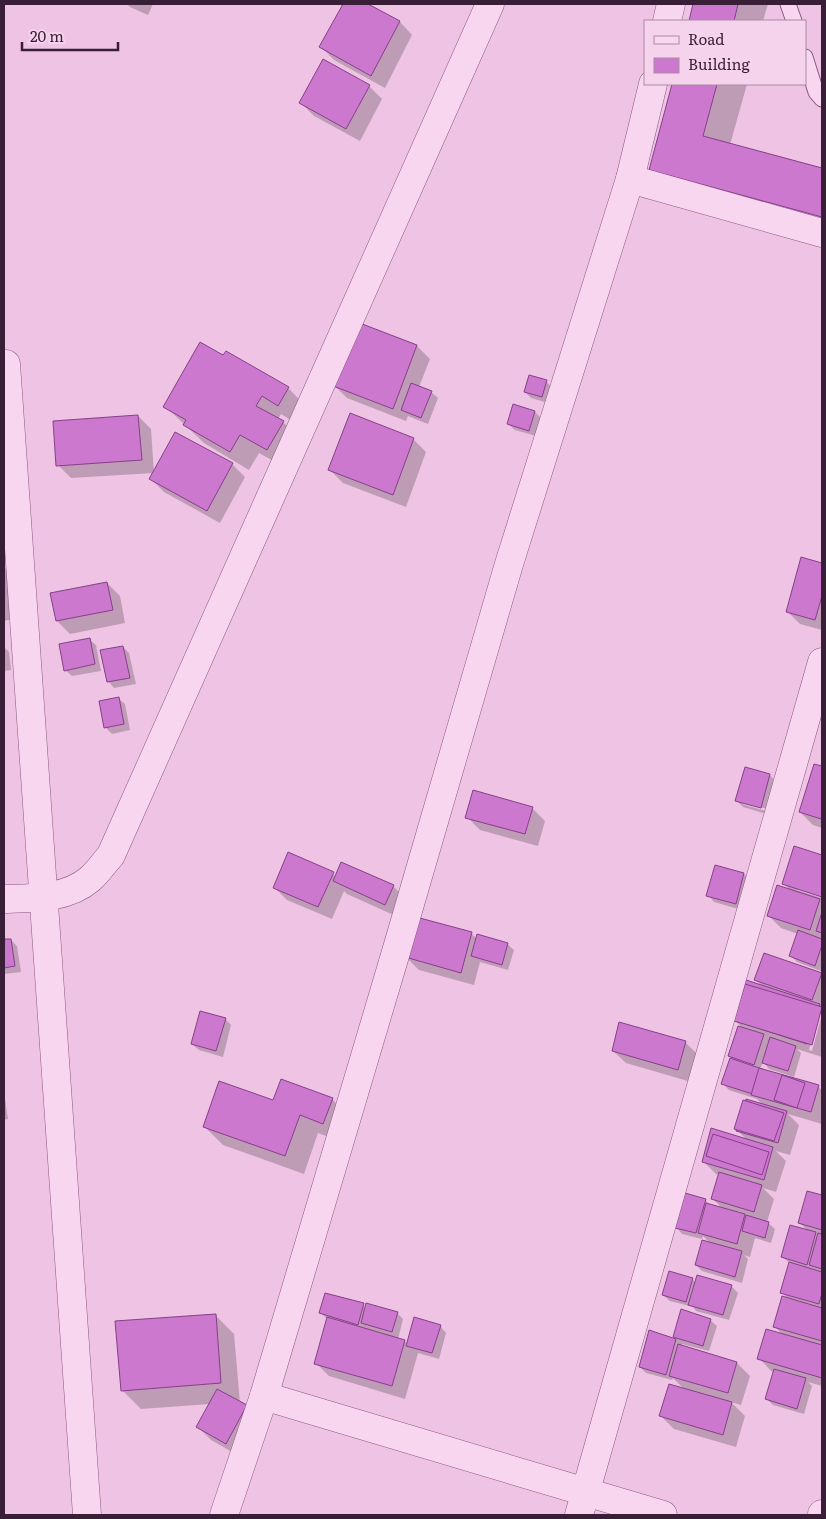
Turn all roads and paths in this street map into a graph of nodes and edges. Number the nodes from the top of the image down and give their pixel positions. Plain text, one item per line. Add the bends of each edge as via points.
1 (490, 4) edge
2 (671, 4) edge
3 (788, 4) edge
4 (667, 20) edge
5 (794, 20) edge
6 (806, 60) edge
7 (653, 85) edge
8 (822, 100) edge
9 (630, 180) junction
10 (822, 233) edge
11 (6, 364) dead end
12 (822, 662) edge
13 (43, 897) junction
14 (4, 899) edge
15 (264, 1396) junction
16 (582, 1504) edge
17 (87, 1515) edge
18 (224, 1515) edge
19 (662, 1515) edge

1 - 13 street via 111,856 90,879 70,891
2 - 4 street
3 - 5 lane
6 - 8 lane via 816,92
7 - 9 street
9 - 10 street
9 - 15 street via 509,564
11 - 13 street
12 - 16 street
13 - 14 street
13 - 17 street
15 - 16 street
15 - 18 street
16 - 19 street

